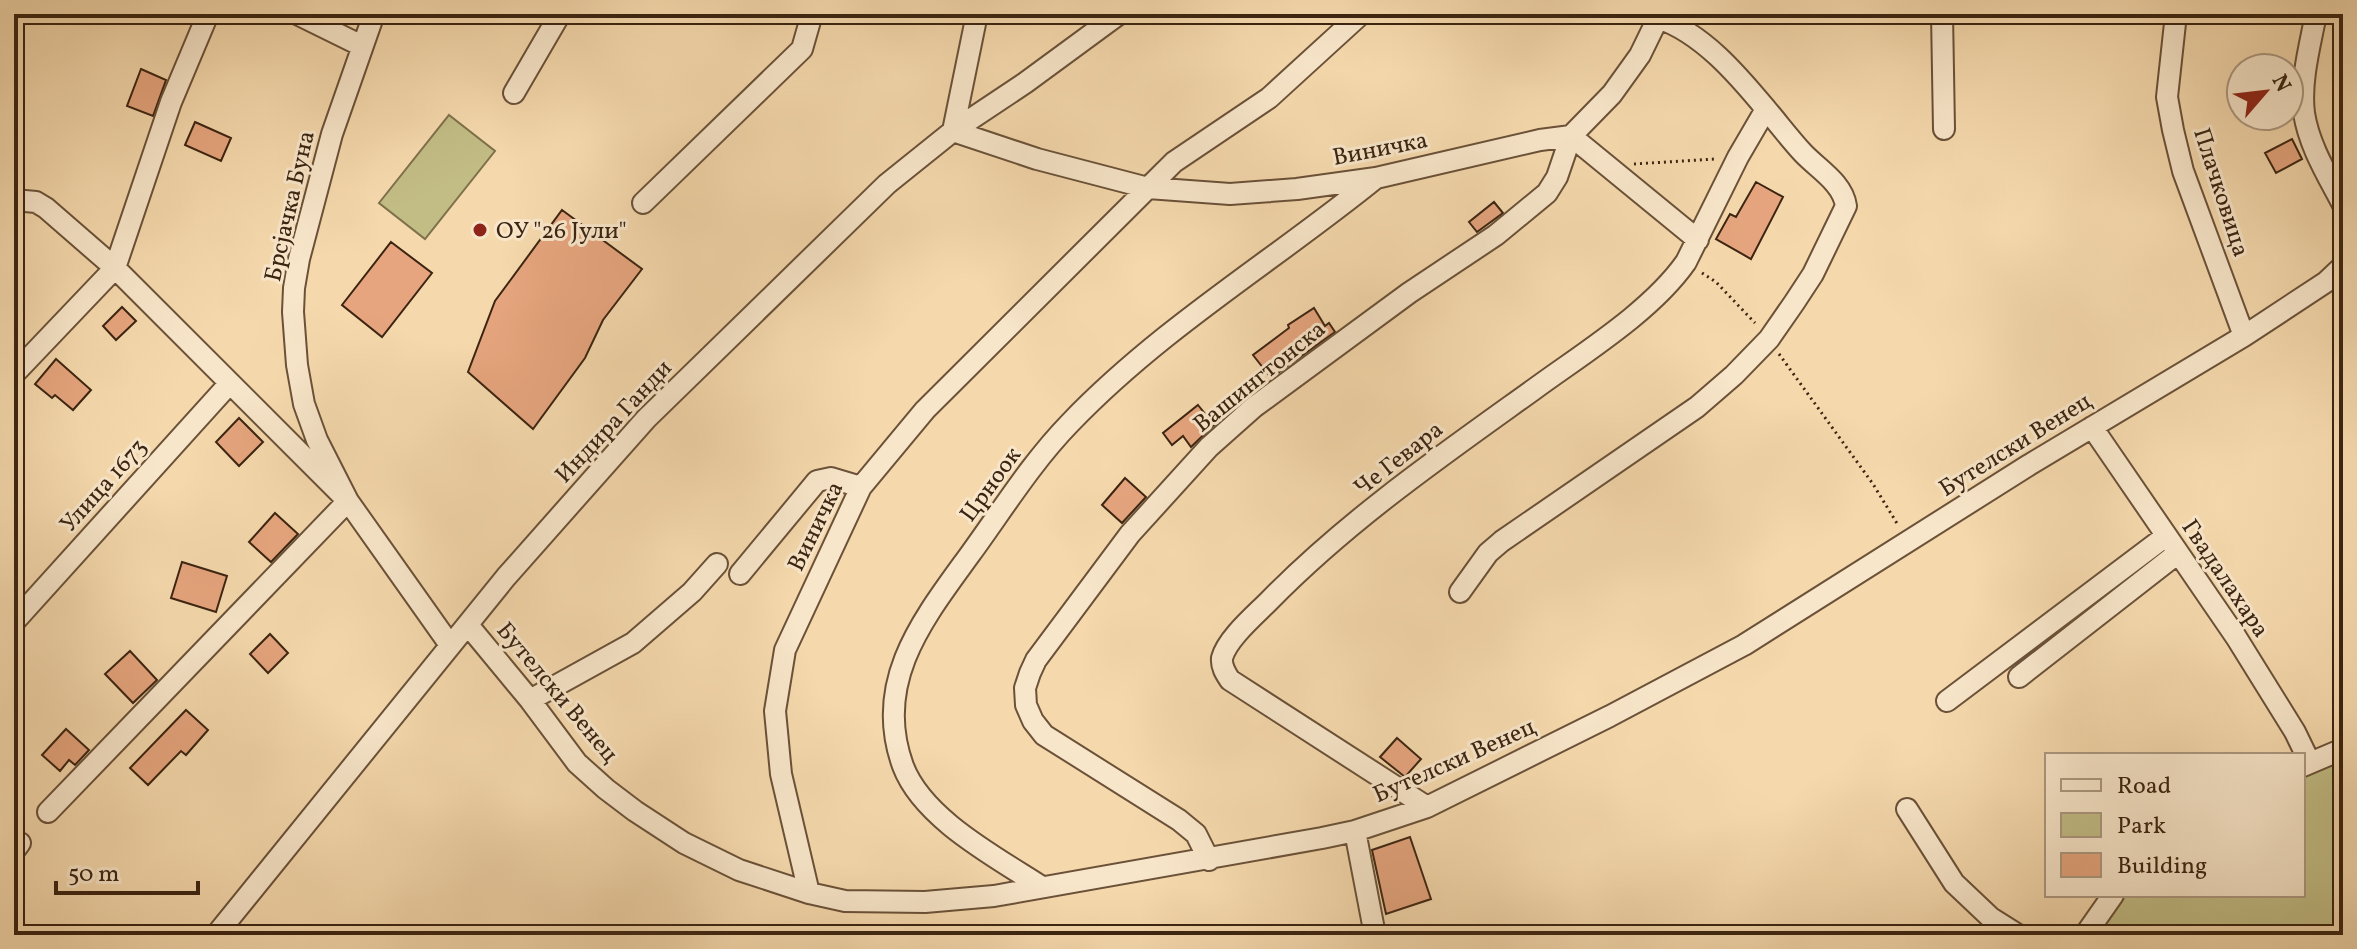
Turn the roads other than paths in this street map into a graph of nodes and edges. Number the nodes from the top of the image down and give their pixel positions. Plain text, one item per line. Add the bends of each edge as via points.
1 (208, 14) edge
2 (297, 14) edge
3 (374, 14) edge
4 (560, 14) edge
5 (812, 14) edge
6 (977, 14) edge
7 (1119, 14) edge
8 (1361, 14) edge
9 (1942, 14) edge
10 (2176, 14) edge
11 (2314, 14) edge
12 (1659, 16) edge
13 (362, 46) junction
14 (514, 93) dead end
15 (1766, 109) junction
16 (1944, 129) dead end
17 (953, 131) junction
18 (1571, 136) junction
19 (1540, 140) junction
20 (1557, 177) junction
21 (1376, 178) junction
22 (1148, 188) junction
23 (14, 200) edge
24 (643, 203) dead end
25 (2343, 205) edge
26 (1698, 240) junction
27 (2343, 266) edge
28 (115, 268) junction
29 (2244, 336) junction
30 (14, 374) edge
31 (230, 383) junction
32 (2092, 427) junction
33 (861, 487) junction
34 (348, 501) junction
35 (2166, 536) junction
36 (2178, 553) junction
37 (717, 564) dead end
38 (740, 574) dead end
39 (1460, 592) dead end
40 (14, 622) edge
41 (468, 625) junction
42 (450, 645) junction
43 (2019, 677) dead end
44 (530, 700) junction
45 (1947, 701) dead end
46 (2343, 749) edge
47 (2302, 753) edge
48 (2306, 765) edge
49 (1427, 807) junction
50 (1907, 809) dead end
51 (48, 812) dead end
52 (1355, 831) junction
53 (1209, 860) junction
54 (1042, 887) junction
55 (809, 893) junction
56 (2111, 897) edge
57 (216, 935) edge
58 (1375, 935) edge
59 (2018, 935) edge
60 (2085, 935) edge

1 - 28 street via 171,102
2 - 13 street
3 - 13 street, Брсјачка Буна
4 - 14 street
5 - 24 street via 802,49
6 - 17 street
7 - 17 street, Индира Ганди
8 - 22 street, Виничка via 1269,98 1174,162
9 - 16 street
10 - 29 street, Плачковица via 2167,97 2173,130
11 - 25 street via 2304,112 2315,151
12 - 15 street via 1705,46
12 - 18 street, Вашингтонска via 1612,94
13 - 34 street, Брсјачка Буна via 299,259 293,312 304,404
15 - 26 street, Че Гевара
15 - 39 street via 1839,188 1846,206 1813,274 1769,339 1734,375 1697,407 1502,541
17 - 22 street, Виничка
17 - 41 street, Индира Ганди via 887,184 646,419
18 - 19 street, Виничка
18 - 20 street, Вашингтонска
18 - 26 street
19 - 20 street
19 - 21 street, Виничка
20 - 53 street, Вашингтонска via 1547,193 1496,235 1254,407 1209,447 1130,534 1036,660 1025,688 1026,705 1044,735 1179,820 1196,834
21 - 22 street, Виничка via 1230,194
21 - 54 street, Црноок via 1174,330 1069,424 925,616 910,645 895,689 894,732 918,795
22 - 33 street, Виничка via 925,410
23 - 28 street via 46,208
26 - 49 street, Че Гевара via 1676,276 1621,326 1409,479 1302,567 1238,632 1222,658 1230,680
27 - 29 street, Бутелски Венец
28 - 30 street
28 - 31 street
29 - 32 street, Бутелски Венец
31 - 34 street
31 - 40 street, Улица 1673
32 - 35 street, Гвадалахара
32 - 49 street, Бутелски Венец via 1744,645
33 - 38 street via 831,478 817,481
33 - 55 street, Виничка via 785,650 775,711 781,774
34 - 42 street
34 - 51 street
35 - 36 street, Гвадалахара
35 - 45 street
36 - 43 street
36 - 47 street, Гвадалахара via 2258,672
37 - 44 street via 633,643
41 - 42 street, Индира Ганди
41 - 44 street, Бутелски Венец
42 - 57 street, Индира Ганди
44 - 55 street, Бутелски Венец via 577,763 635,811 739,870
46 - 48 street, Гвадалахара
49 - 52 street, Бутелски Венец
50 - 59 street via 1954,883
52 - 53 street, Бутелски Венец
52 - 58 street
53 - 54 street, Бутелски Венец
54 - 55 street, Бутелски Венец via 925,902 845,901
56 - 60 street

